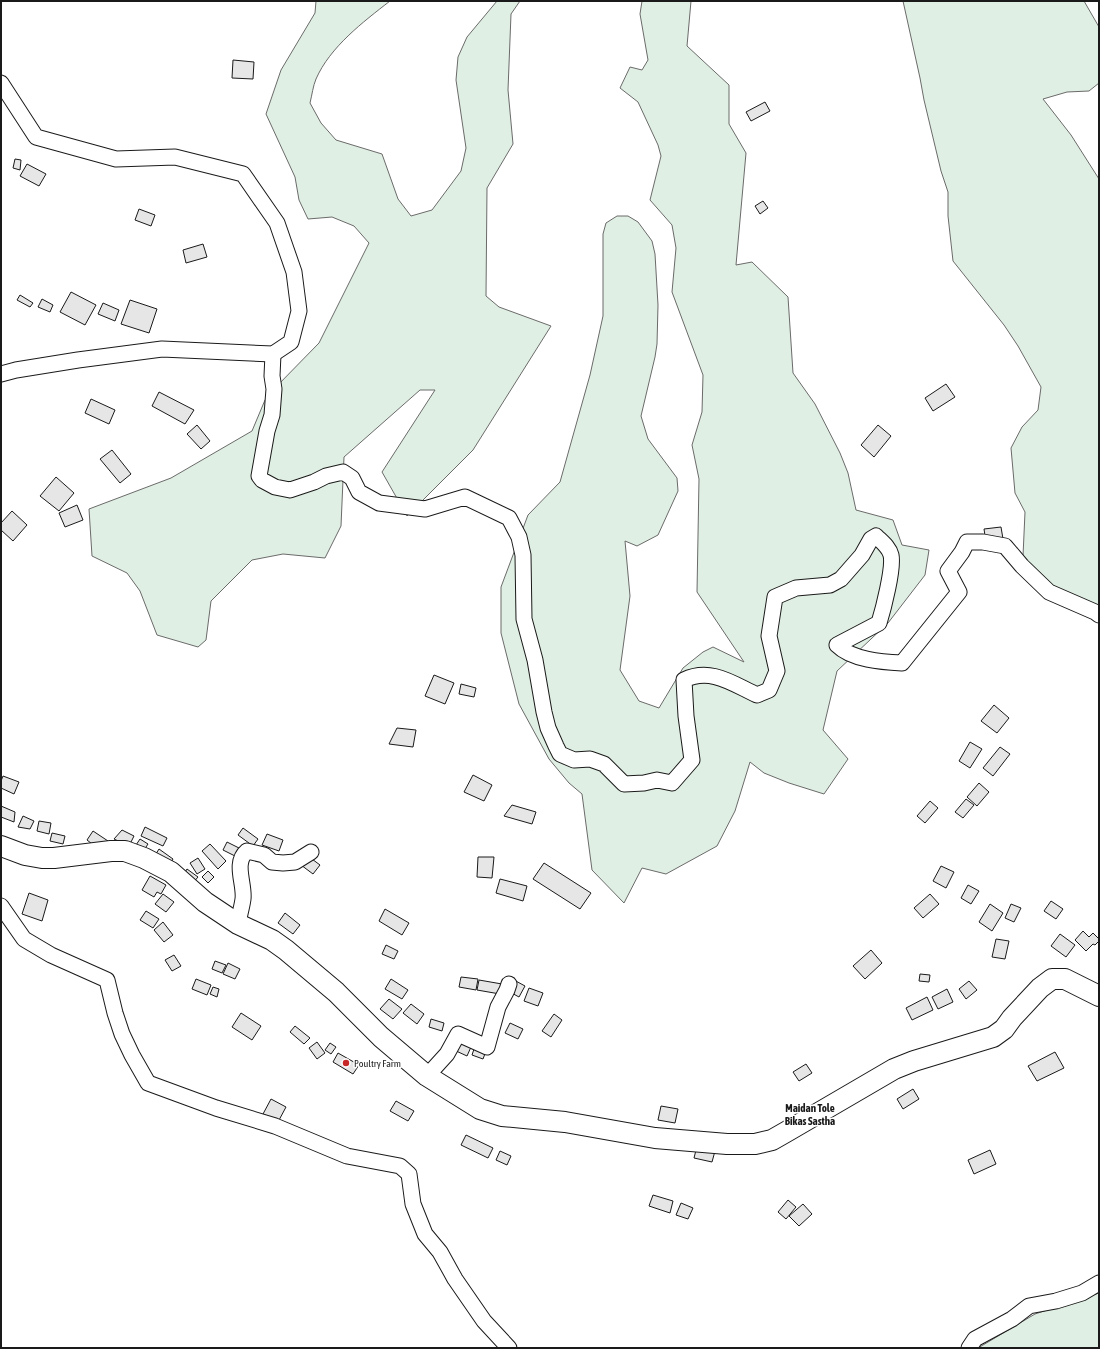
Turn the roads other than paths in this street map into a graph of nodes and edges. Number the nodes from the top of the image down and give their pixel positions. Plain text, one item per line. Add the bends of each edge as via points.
1 (1, 84) edge
2 (273, 354) junction
3 (1, 374) edge
4 (1099, 615) edge
5 (1, 846) edge
6 (311, 852) dead end
7 (1, 906) edge
8 (238, 924) junction
9 (509, 984) dead end
10 (1099, 996) edge
11 (426, 1076) junction
12 (1099, 1283) edge
13 (508, 1348) edge
14 (969, 1348) edge

1 - 2 street via 36,137 116,159 175,157 243,174 277,223 294,272 299,311 291,342
2 - 3 street via 162,349 78,360
2 - 4 street via 272,415 259,476 262,480 275,487 290,490 343,472 352,478 359,492 380,503 425,509 465,497 509,518 519,537 523,555 524,619 538,673 548,728 560,754 574,760 590,759 604,764 624,784 657,780 672,784 692,760 684,680 716,676 757,695 769,690 777,671 769,636 775,598 796,588 830,585 841,579 876,536 887,546 892,566 879,623 837,645 850,654 882,662 902,663 959,592 948,571 967,542 1005,546 1049,592
5 - 8 main road via 42,858 125,851 171,872 205,902
6 - 8 street via 295,862 283,863 272,862 264,855 245,852 240,869 243,898
7 - 13 street via 24,939 51,955 107,980 122,1034 148,1083 275,1126 347,1156 400,1166 409,1174 413,1204 425,1234 440,1252 484,1321
8 - 11 main road via 272,940 286,950 336,992 381,1037
9 - 11 street via 498,1007 487,1047 458,1034 447,1054
10 - 11 main road via 1065,979 1052,979 1040,988 1004,1029 993,1037 894,1069 772,1140 755,1144 655,1138 565,1122 502,1116 480,1109
12 - 14 street via 1082,1293 1029,1306 975,1338

